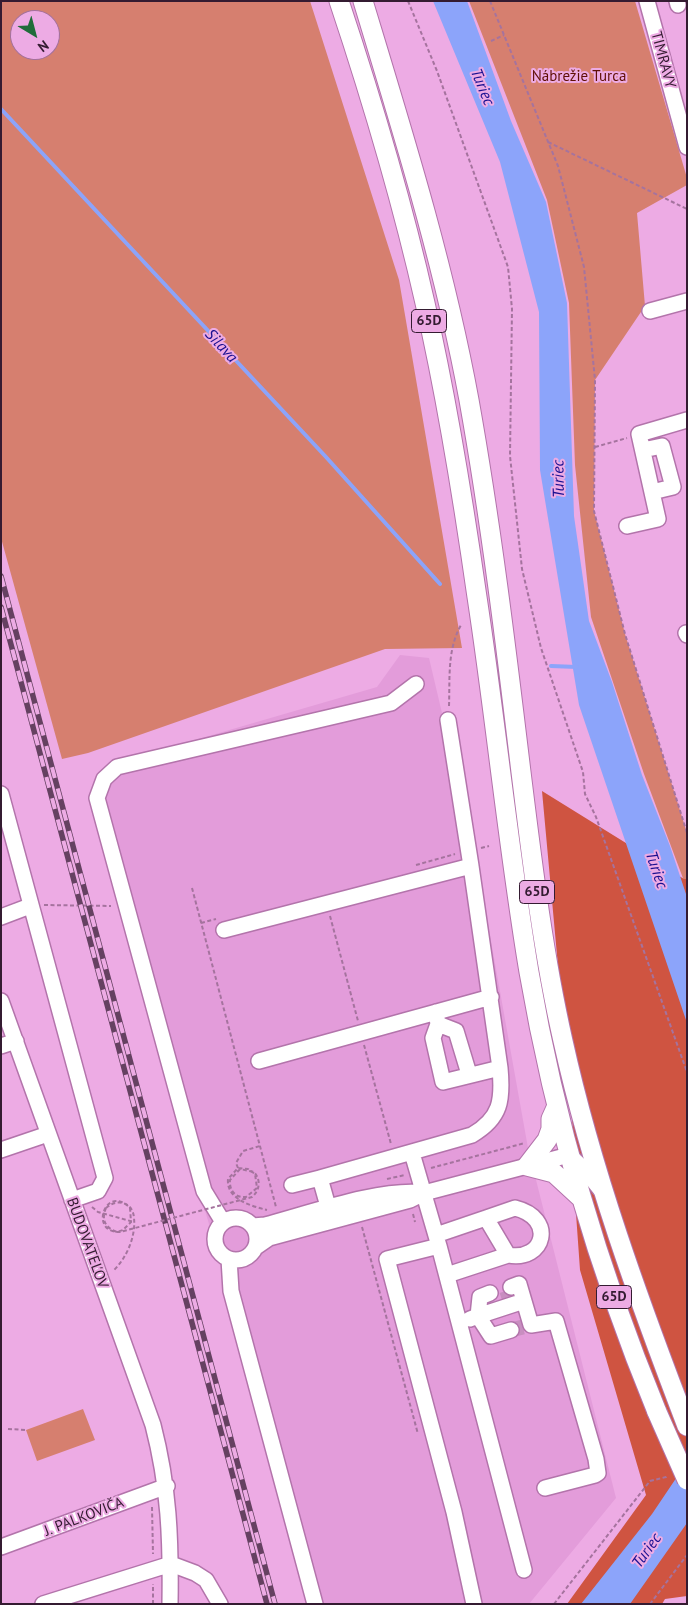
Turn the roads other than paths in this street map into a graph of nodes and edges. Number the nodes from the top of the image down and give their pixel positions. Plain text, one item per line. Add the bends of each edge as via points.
1 (339, 1) edge
2 (363, 1) edge
3 (647, 1) edge
4 (687, 147) edge
5 (687, 301) edge
6 (650, 310) dead end
7 (687, 420) edge
8 (643, 450) junction
9 (652, 492) junction
10 (627, 526) dead end
11 (416, 684) dead end
12 (448, 720) road end
13 (1, 794) edge
14 (471, 866) junction
15 (30, 906) junction
16 (1, 917) edge
17 (224, 930) dead end
18 (491, 997) junction
19 (1, 1001) edge
20 (437, 1018) junction
21 (16, 1041) junction
22 (1, 1046) edge
23 (259, 1061) dead end
24 (500, 1068) junction
25 (460, 1077) junction
26 (557, 1104) junction
27 (587, 1130) junction
28 (48, 1134) junction
29 (1, 1150) edge
30 (412, 1152) junction
31 (569, 1155) junction
32 (527, 1166) junction
33 (320, 1178) junction
34 (292, 1185) dead end
35 (424, 1192) junction
36 (607, 1198) junction
37 (77, 1199) junction
38 (582, 1199) junction
39 (331, 1215) junction
40 (486, 1218) junction
41 (224, 1222) junction
42 (253, 1226) junction
43 (438, 1240) junction
44 (256, 1247) junction
45 (508, 1256) junction
46 (229, 1259) junction
47 (447, 1274) junction
48 (510, 1295) junction
49 (481, 1317) junction
50 (459, 1322) junction
51 (520, 1323) junction
52 (687, 1426) edge
53 (679, 1475) edge
54 (167, 1486) junction
55 (545, 1488) dead end
56 (1, 1548) edge
57 (171, 1564) junction
58 (524, 1570) dead end
59 (43, 1604) edge
60 (170, 1604) edge
61 (220, 1604) edge
62 (315, 1604) edge
63 (474, 1604) edge

1 - 26 main road, 65D via 401,205 427,313 477,596 510,858 526,956
2 - 27 main road, 65D via 421,196 468,398 487,514 545,941 562,1040
3 - 4 street, TIMRAVY
5 - 6 street
7 - 8 street via 639,434
8 - 9 street
8 - 9 street via 662,446 673,487
9 - 10 street via 658,518
11 - 41 street via 391,703 117,767 104,779 97,798 204,1191
12 - 14 street
13 - 15 street
14 - 17 street
14 - 18 street
15 - 16 street
15 - 37 street via 105,1178 98,1191
18 - 20 street
18 - 24 street
19 - 21 street, BUDOVATEĽOV
20 - 23 street
20 - 25 street via 456,1031
20 - 25 street via 432,1038 443,1082
21 - 22 street
21 - 28 street, BUDOVATEĽOV
24 - 25 street
24 - 30 street via 502,1092 498,1109 489,1124 472,1135
26 - 31 main road, 65D
26 - 32 main road via 550,1119 547,1140
27 - 31 street
27 - 36 main road, 65D
28 - 29 street
28 - 37 street, BUDOVATEĽOV
30 - 33 street
30 - 35 street
31 - 32 street
31 - 36 street
31 - 38 main road, 65D
32 - 35 street
32 - 38 main road via 554,1173
33 - 34 street
33 - 39 street
35 - 39 street via 410,1200
35 - 43 street
36 - 52 main road, 65D
37 - 54 street, BUDOVATEĽOV via 153,1425
38 - 53 main road, 65D, bridge
39 - 42 street
39 - 44 street via 270,1238
40 - 43 street
40 - 45 street
40 - 45 street via 515,1208 532,1215 539,1222 542,1236 532,1251 518,1257
41 - 42 street via 239,1218
41 - 46 street via 217,1231 215,1242 220,1253
42 - 44 street via 257,1236
43 - 47 street
43 - 63 street via 387,1259 454,1512
44 - 46 street via 245,1259
45 - 47 street
46 - 62 street via 231,1291
47 - 50 street
48 - 49 street
48 - 49 street
48 - 51 street
49 - 50 street
49 - 51 street via 491,1336
50 - 58 street
51 - 55 street via 556,1321 596,1459 598,1473
54 - 56 street, J. PALKOVIČA
54 - 57 street, BUDOVATEĽOV
57 - 59 street
57 - 60 street, BUDOVATEĽOV
57 - 61 street via 206,1580

